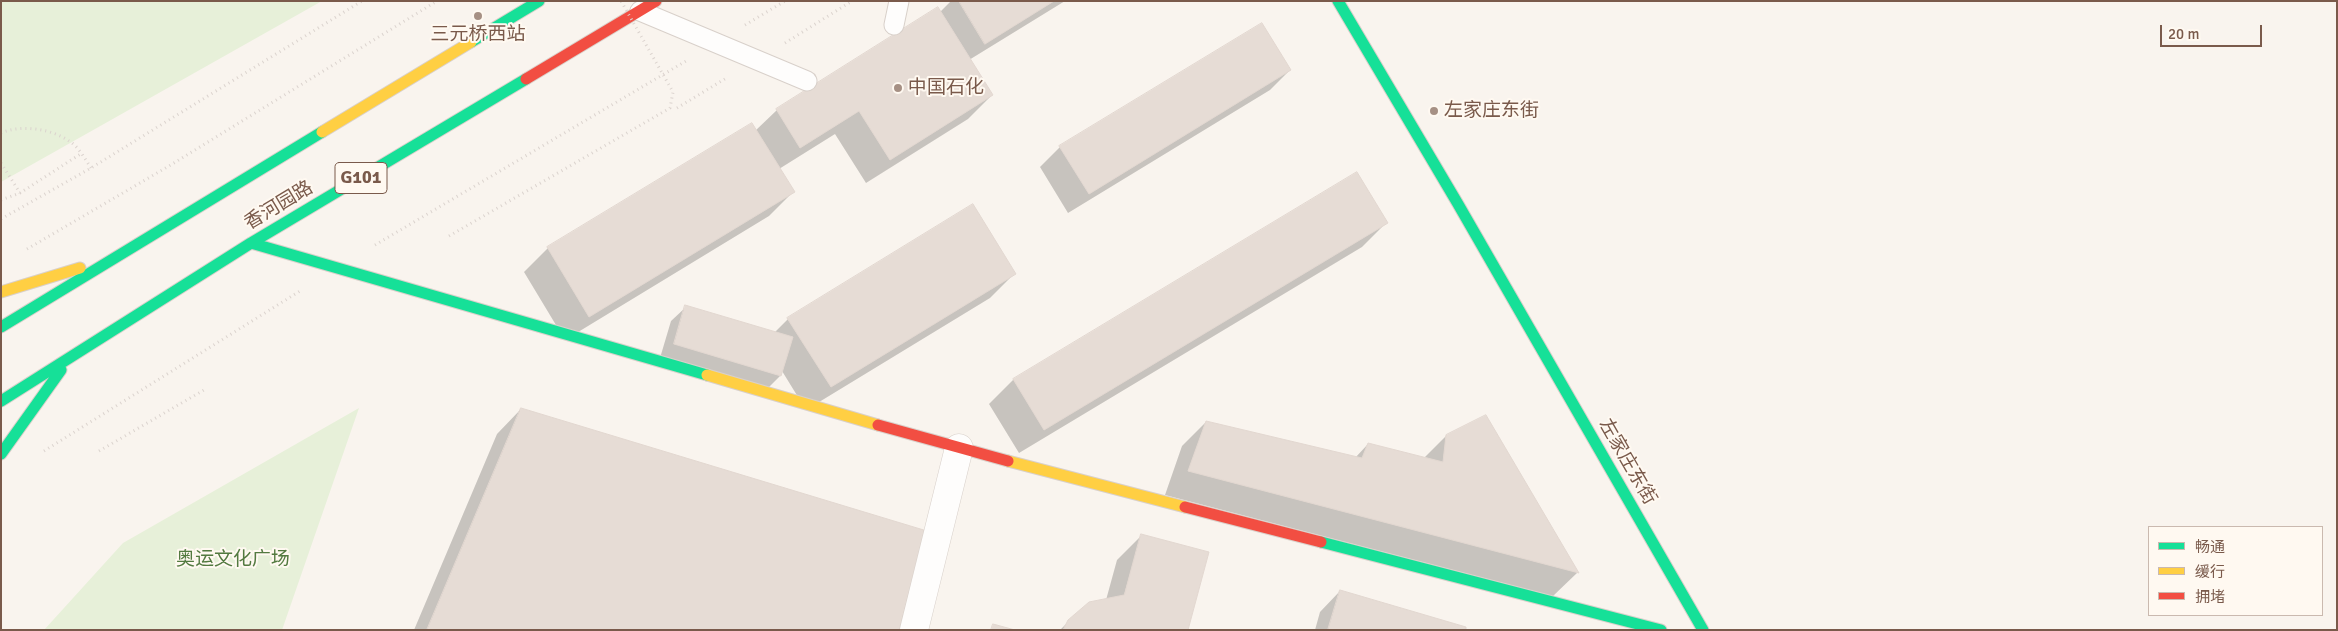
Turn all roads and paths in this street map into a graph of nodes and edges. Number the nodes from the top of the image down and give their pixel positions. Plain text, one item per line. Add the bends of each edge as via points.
1 (362, 1) edge
2 (438, 1) edge
3 (539, 1) edge
4 (621, 1) edge
5 (785, 1) edge
6 (899, 1) edge
7 (1338, 1) edge
8 (648, 6) edge
9 (894, 25) dead end
10 (716, 43) junction
11 (807, 81) dead end
12 (1, 133) edge
13 (82, 153) junction
14 (1, 163) edge
15 (91, 168) junction
16 (20, 193) junction
17 (1, 200) edge
18 (1, 219) edge
19 (449, 236) dead end
20 (251, 244) junction
21 (26, 249) dead end
22 (122, 254) junction
23 (338, 267) junction
24 (1, 292) edge
25 (1, 327) edge
26 (70, 359) junction
27 (204, 390) dead end
28 (1, 401) edge
29 (960, 448) junction
30 (99, 450) dead end
31 (43, 452) dead end
32 (1, 454) edge
33 (914, 630) edge
34 (1661, 630) edge
35 (1703, 630) edge

1 - 15 path
2 - 21 path via 169,166
3 - 22 main road
4 - 19 path, bridge via 674,92 670,108
5 - 10 path
6 - 9 lane
7 - 35 main road, 左家庄东街
8 - 10 lane
8 - 20 main road, 香河园路 / G101
10 - 11 lane
10 - 23 path
12 - 13 path via 30,129 54,133 70,141
13 - 15 path
13 - 16 path
14 - 16 path
15 - 18 path
16 - 17 path
20 - 23 main road
20 - 26 main road, 香河园路 / G101
22 - 24 main road
22 - 25 main road
23 - 29 main road
23 - 31 path
26 - 28 main road, 香河园路 / G101
26 - 32 main road
27 - 30 path
29 - 33 street
29 - 34 main road

